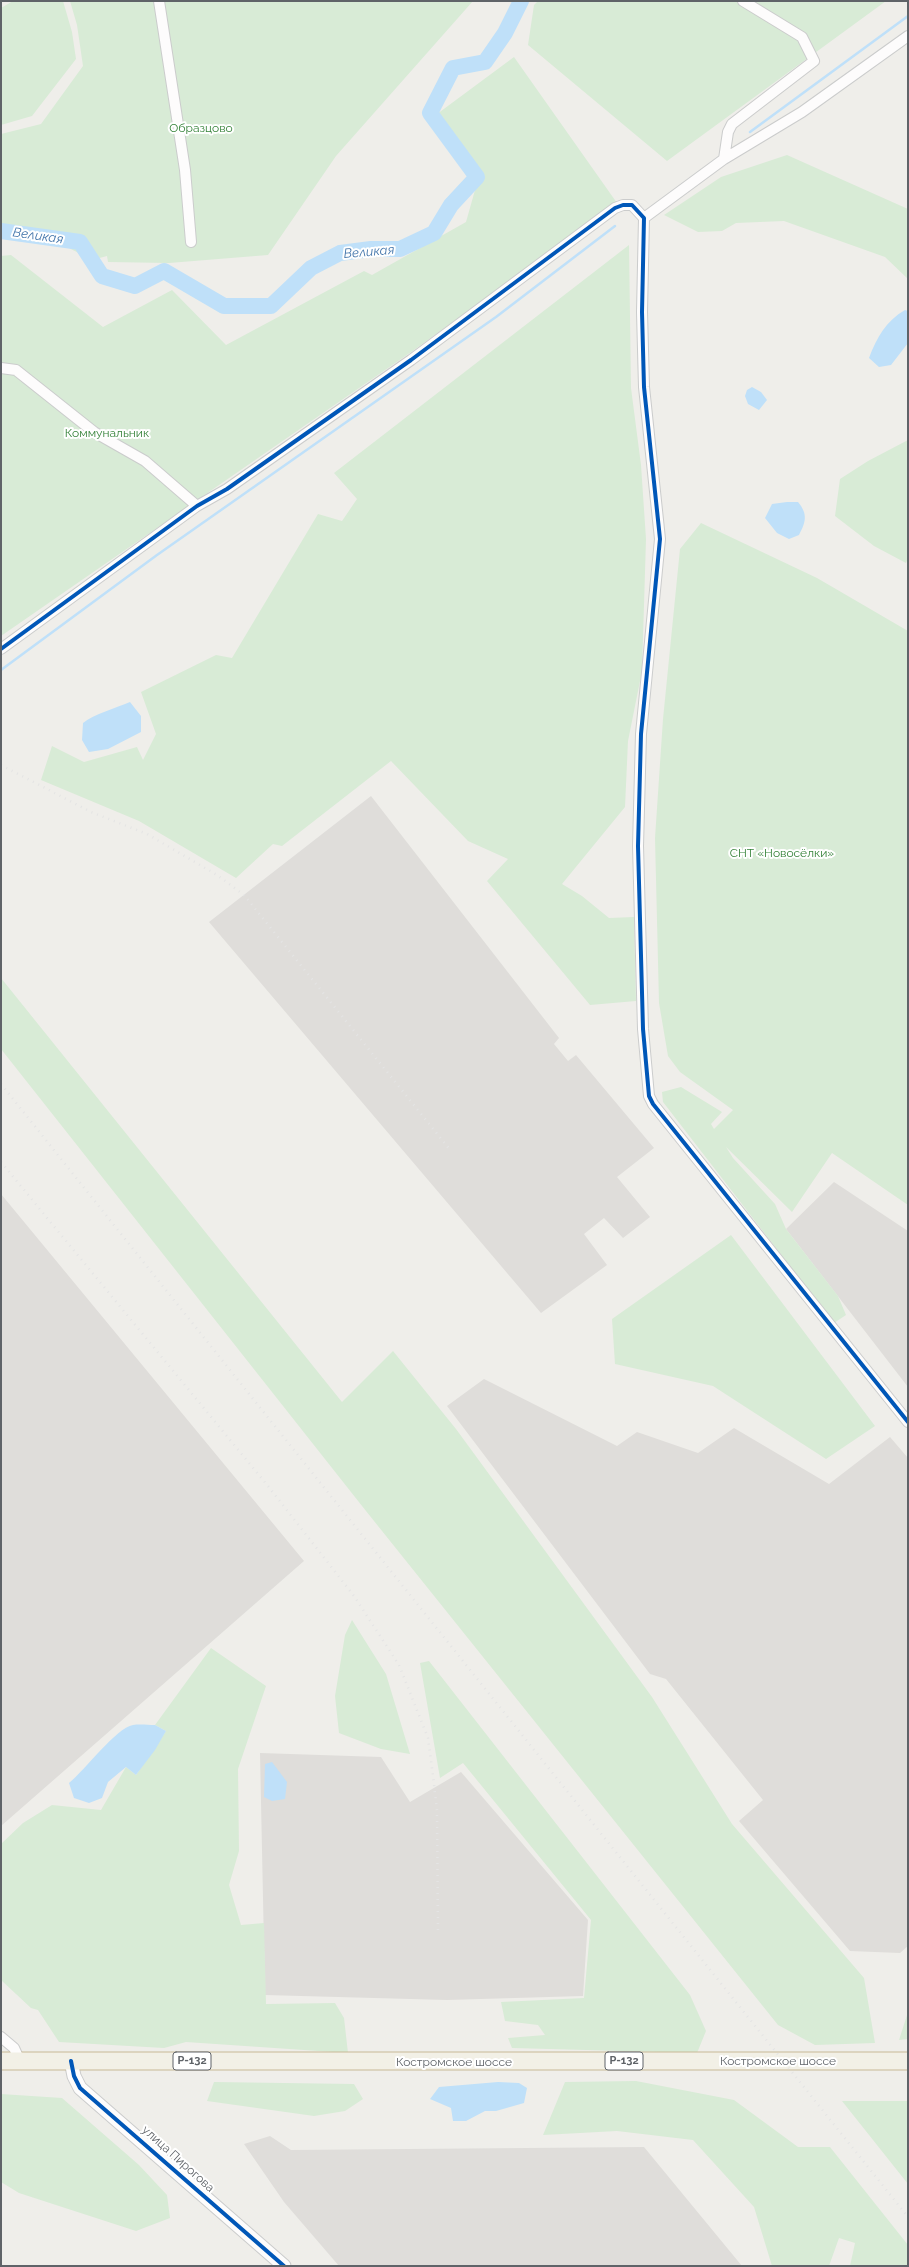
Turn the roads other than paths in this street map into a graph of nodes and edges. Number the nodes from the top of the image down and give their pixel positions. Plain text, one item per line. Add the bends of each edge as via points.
1 (159, 1) edge
2 (743, 1) edge
3 (908, 36) edge
4 (724, 159) junction
5 (644, 218) junction
6 (191, 242) dead end
7 (1, 368) edge
8 (197, 506) junction
9 (1, 649) edge
10 (908, 1422) edge
11 (1, 2037) edge
12 (1, 2061) edge
13 (20, 2061) junction
14 (71, 2061) junction
15 (908, 2061) edge
16 (284, 2266) edge

1 - 6 street via 185,170
2 - 4 street via 802,37 814,60 732,124 728,132
3 - 4 street via 802,112
4 - 5 street
5 - 8 street via 632,205 615,208 410,360 227,489
5 - 10 street via 644,387 660,539 641,734 638,846 643,1029 650,1096 653,1104
7 - 8 street via 16,370 94,432 145,461
8 - 9 street
11 - 13 street via 14,2048
12 - 13 highway, Костромское шоссе / Р-132
13 - 14 highway, Костромское шоссе / Р-132
14 - 15 highway, Костромское шоссе / Р-132
14 - 16 street, улица Пирогова via 80,2088

